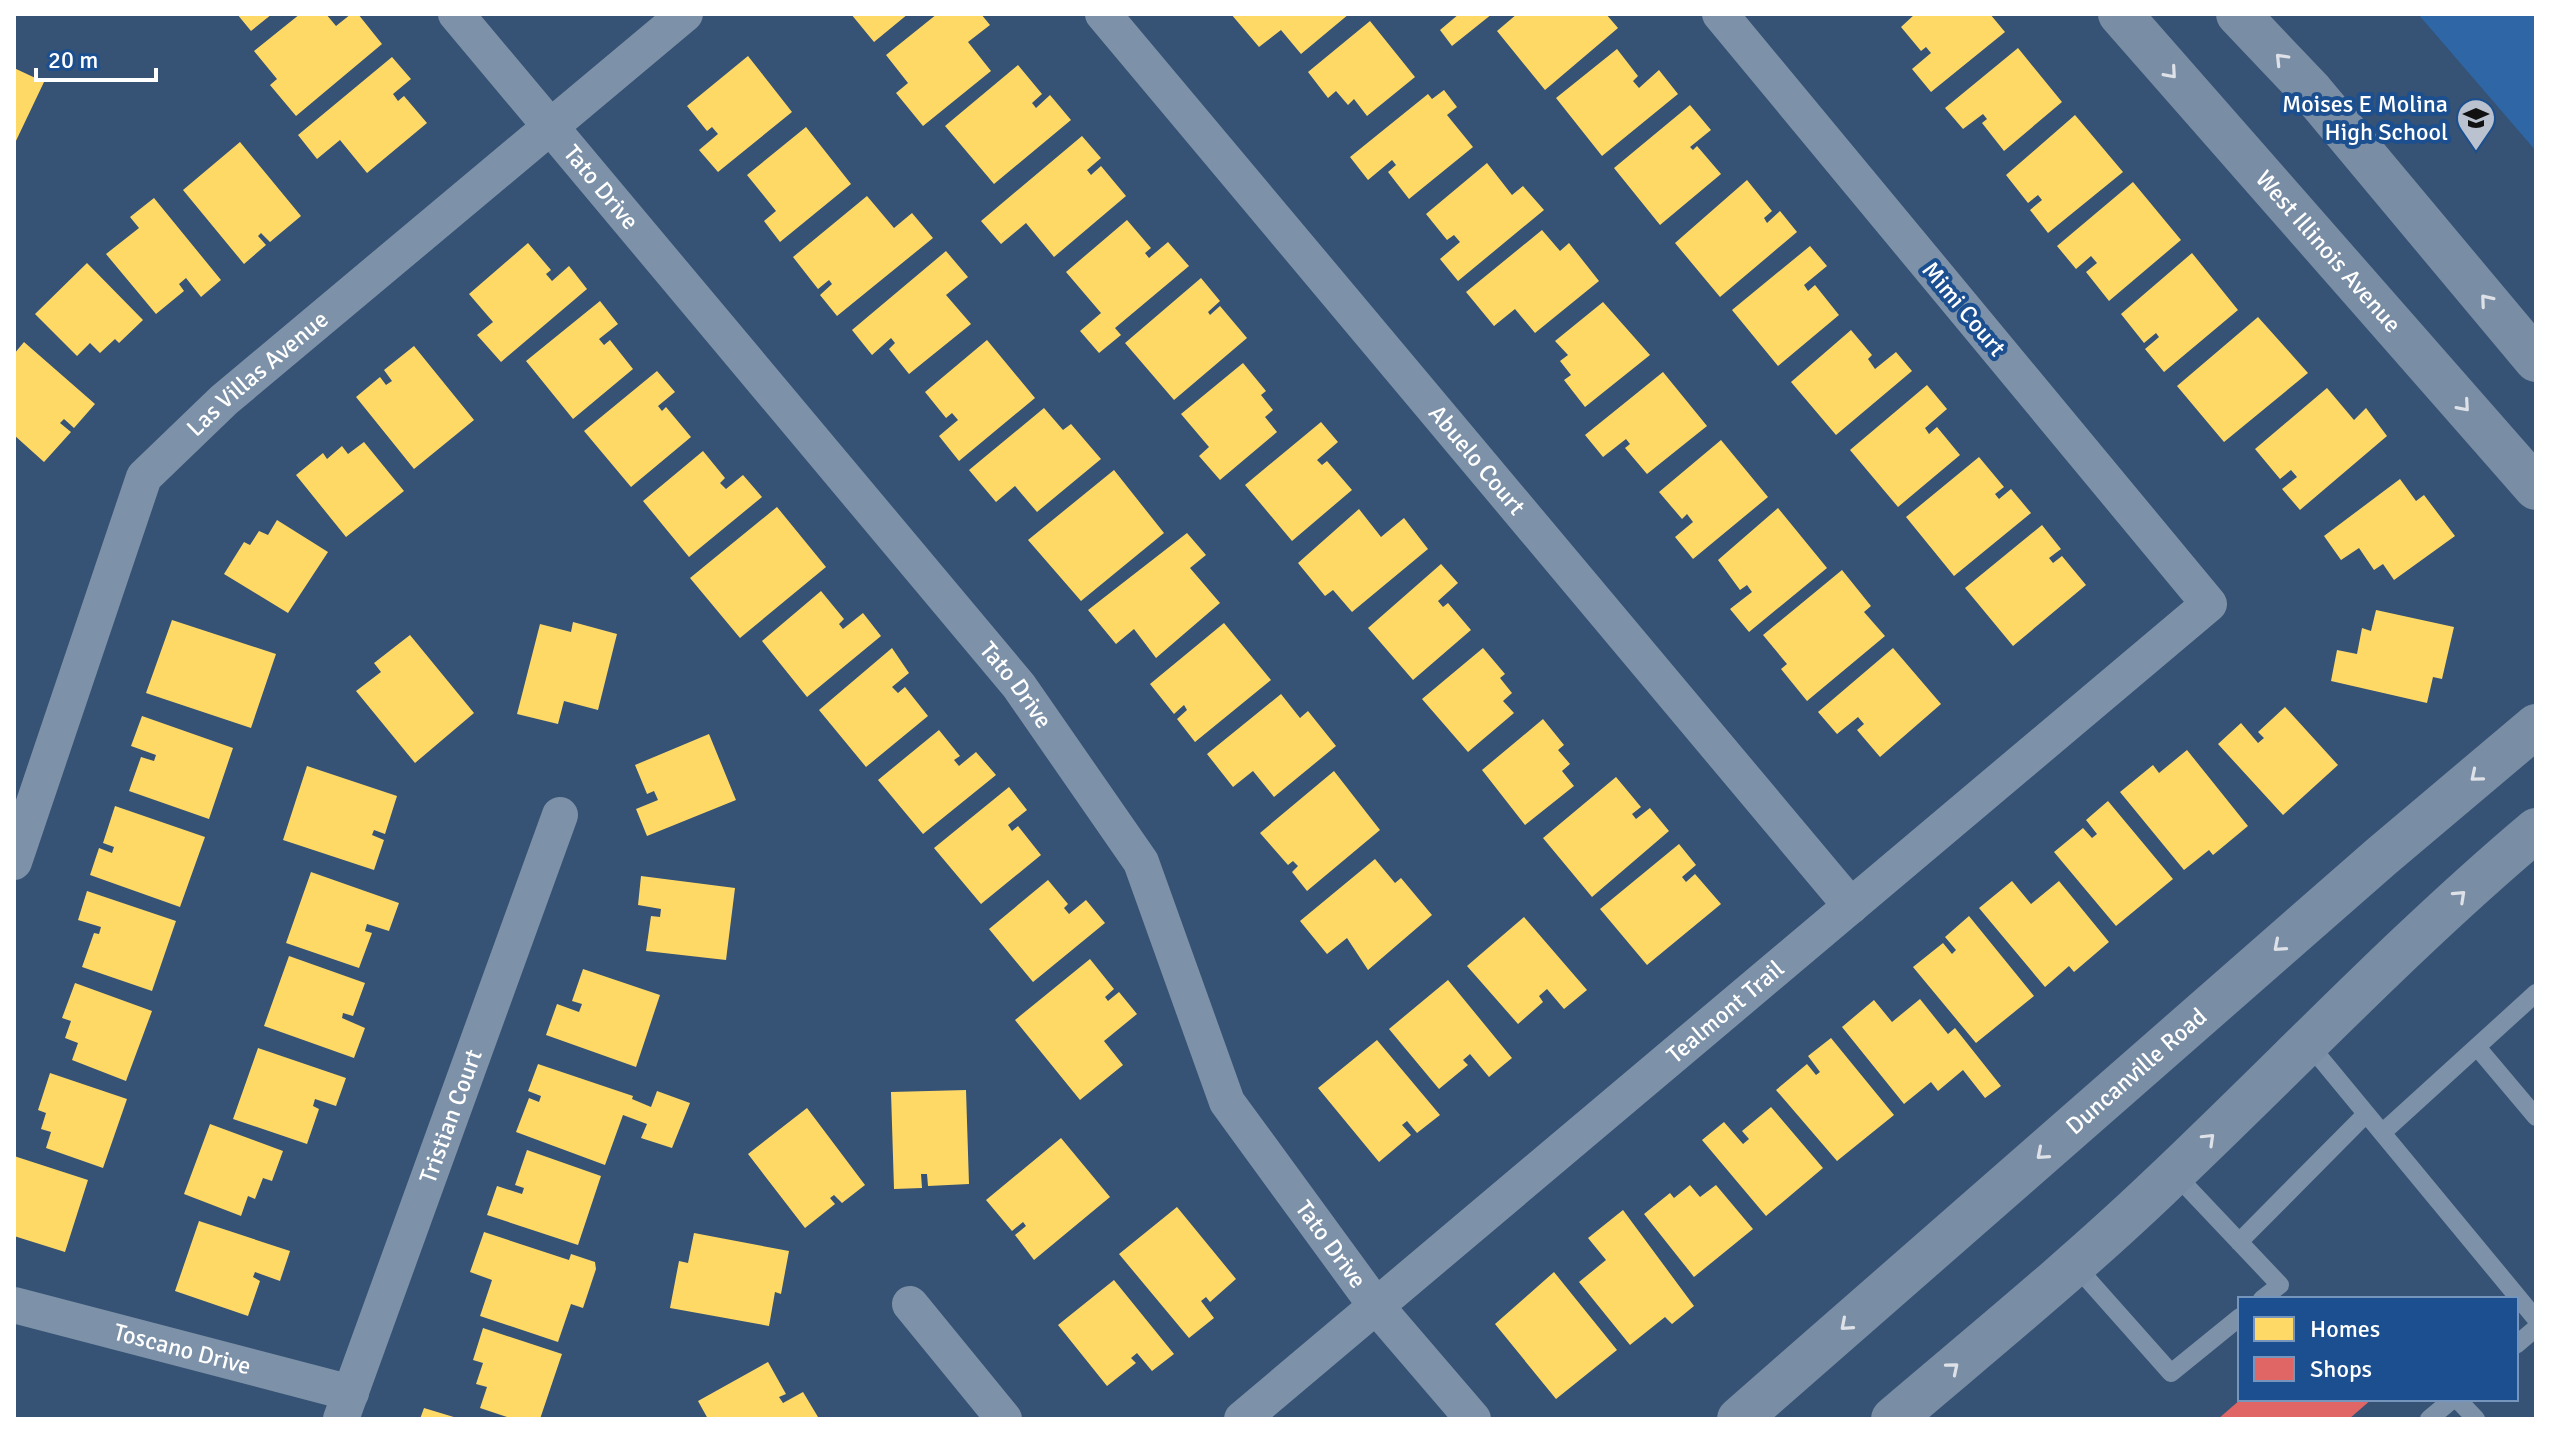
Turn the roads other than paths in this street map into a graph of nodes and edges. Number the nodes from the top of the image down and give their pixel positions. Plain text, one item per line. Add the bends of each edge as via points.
1 (456, 14) edge
2 (685, 14) edge
3 (1103, 14) edge
4 (1720, 14) edge
5 (2120, 14) edge
6 (2238, 14) edge
7 (550, 127) junction
8 (2536, 360) edge
9 (2536, 488) edge
10 (2209, 604) joint
11 (2536, 726) edge
12 (560, 815) dead end
13 (2532, 840) edge
14 (14, 862) edge
15 (1851, 906) junction
16 (2536, 993) edge
17 (2307, 1042) junction
18 (2477, 1047) junction
19 (2366, 1114) junction
20 (2536, 1117) edge
21 (2382, 1133) junction
22 (2174, 1173) junction
23 (2239, 1242) junction
24 (2075, 1265) junction
25 (2265, 1297) edge
26 (2518, 1297) edge
27 (2518, 1297) edge
28 (910, 1304) dead end
29 (14, 1305) edge
30 (1376, 1306) junction
31 (2238, 1319) edge
32 (2536, 1319) edge
33 (2536, 1328) edge
34 (2518, 1343) edge
35 (2452, 1401) edge
36 (2457, 1401) edge
37 (346, 1406) edge
38 (1004, 1419) edge
39 (1242, 1419) edge
40 (1473, 1419) edge
41 (1739, 1419) edge
42 (1893, 1419) edge
43 (2429, 1419) edge
44 (2476, 1419) edge

1 - 7 street, Tato Drive
2 - 7 street, Las Villas Avenue
3 - 15 street, Abuelo Court
4 - 10 street, Mimi Court
5 -> 9 main road, West Illinois Avenue
8 -> 6 main road via 2312,92
7 - 14 street, Las Villas Avenue via 224,400 144,477
7 - 30 street, Tato Drive via 1019,686 1141,862 1227,1102
10 - 15 street, Tealmont Trail
11 -> 41 main road, Duncanville Road
12 - 37 street, Tristian Court
17 -> 13 main road via 2402,949
15 - 30 street, Tealmont Trail
16 - 18 lane
17 - 19 lane
22 -> 17 main road
18 - 20 lane
18 - 21 lane
19 - 21 lane
19 - 23 lane
21 - 26 lane
22 - 23 lane
22 - 24 main road
23 - 25 lane via 2280,1285
24 - 31 lane via 2171,1373
42 -> 24 main road
27 - 32 lane
28 - 38 street
29 - 37 street, Toscano Drive
30 - 39 street, Tealmont Trail
30 - 40 street, Tato Drive
33 - 34 lane
35 - 43 lane
36 - 44 lane

